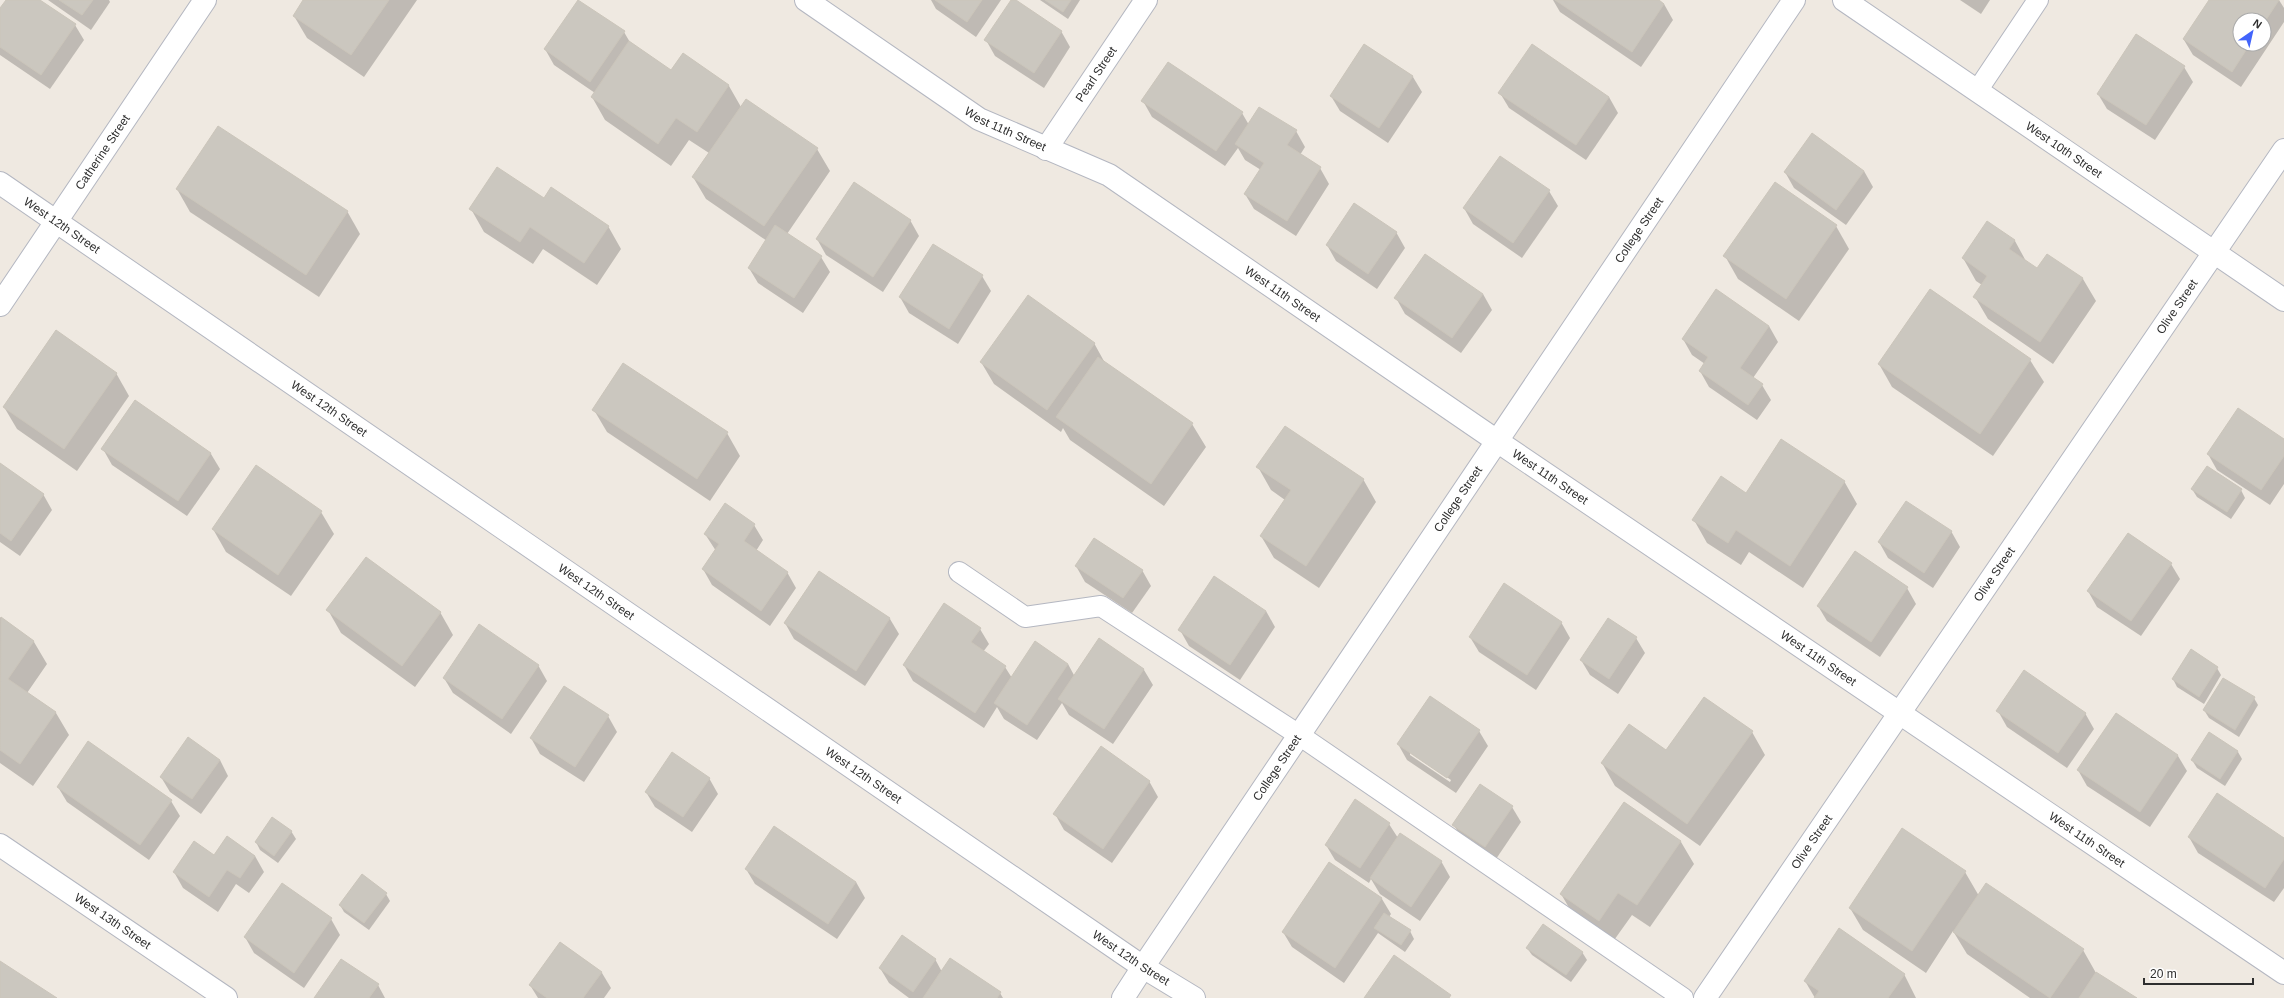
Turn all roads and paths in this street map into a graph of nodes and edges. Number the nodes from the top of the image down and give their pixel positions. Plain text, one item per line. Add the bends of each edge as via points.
1 (205, 0) edge
2 (806, 0) edge
3 (1146, 0) edge
4 (1794, 0) edge
5 (1844, 0) edge
6 (2038, 0) edge
7 (1977, 91) junction
8 (1046, 149) junction
9 (2284, 150) edge
10 (0, 183) edge
11 (56, 222) junction
12 (2214, 252) junction
13 (2284, 300) edge
14 (0, 305) edge
15 (1497, 441) junction
16 (959, 572) dead end
17 (1900, 713) junction
18 (1299, 735) junction
19 (0, 845) edge
20 (1143, 966) junction
21 (2284, 973) edge
22 (226, 998) edge
23 (1123, 998) edge
24 (1194, 998) edge
25 (1682, 998) edge
26 (1705, 998) edge

1 - 11 street, Catherine Street
2 - 8 street, West 11th Street via 979,119
3 - 8 street, Pearl Street
4 - 15 street, College Street
5 - 7 street, West 10th Street
6 - 7 lane
7 - 12 street, West 10th Street
8 - 15 street, West 11th Street via 1109,175
9 - 12 street, Olive Street
10 - 11 street, West 12th Street
11 - 14 street, Catherine Street
11 - 20 street, West 12th Street
12 - 13 street, West 10th Street
12 - 17 street, Olive Street
15 - 17 street, West 11th Street
15 - 18 street, College Street
16 - 18 lane via 1025,617 1100,606
17 - 21 street, West 11th Street
17 - 26 street, Olive Street
18 - 20 street, College Street
18 - 25 lane
19 - 22 street, West 13th Street
20 - 23 street, College Street
20 - 24 street, West 12th Street

